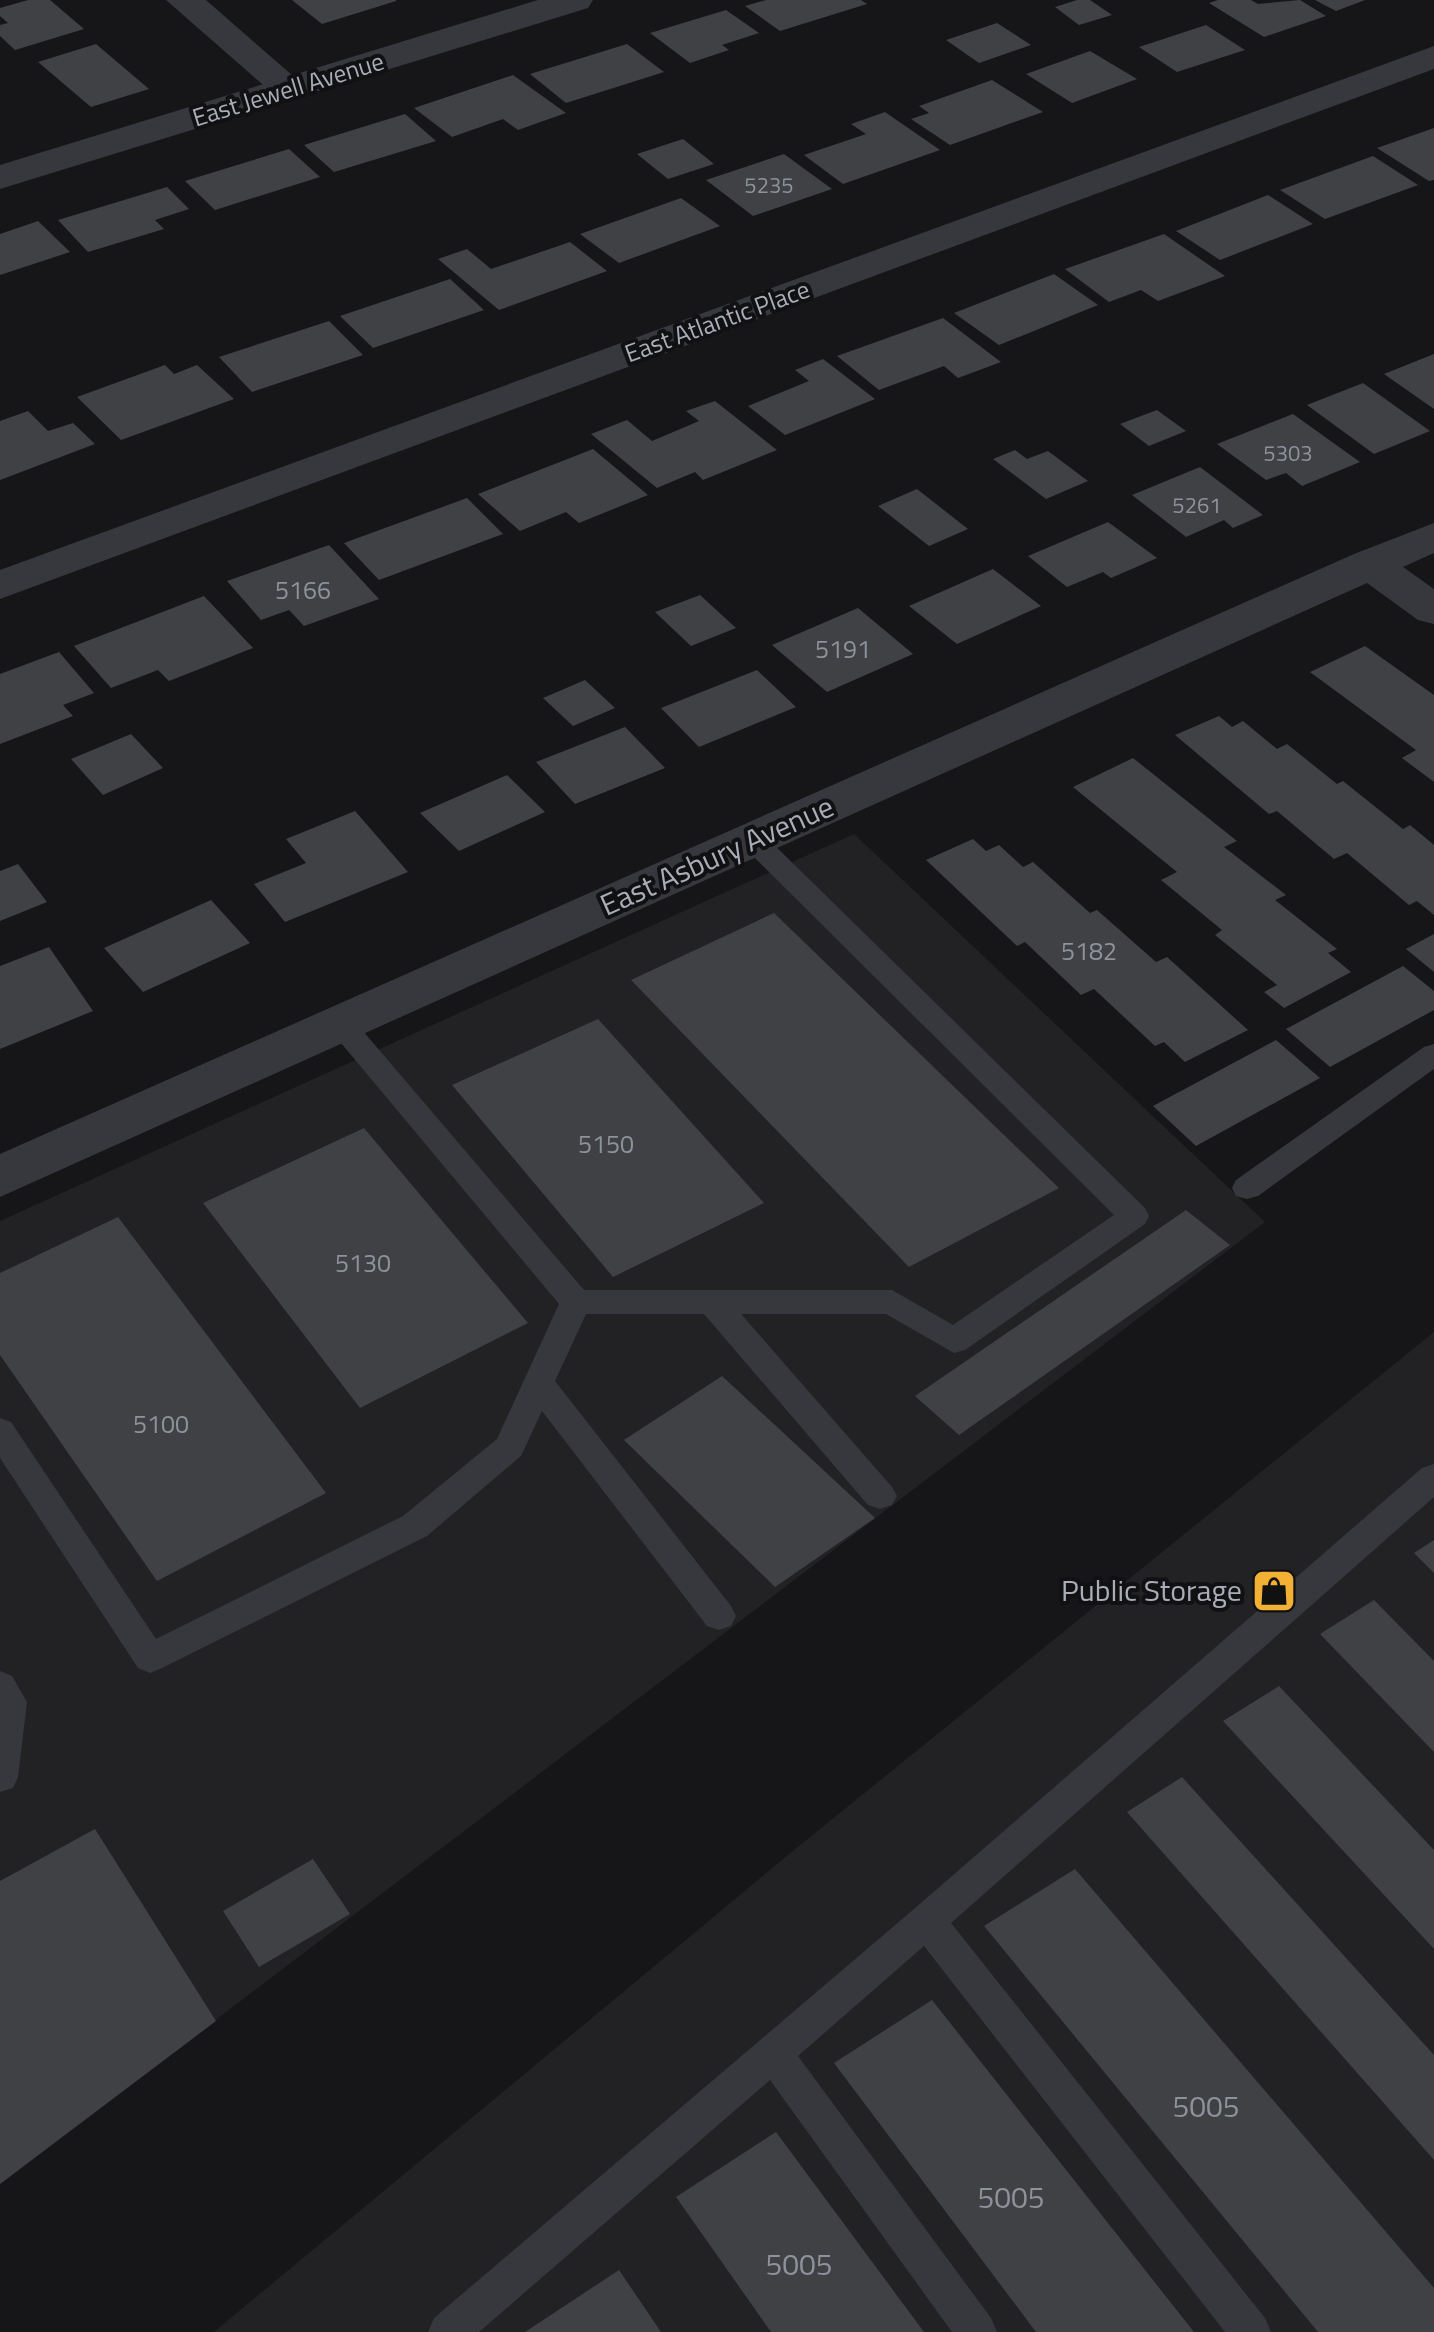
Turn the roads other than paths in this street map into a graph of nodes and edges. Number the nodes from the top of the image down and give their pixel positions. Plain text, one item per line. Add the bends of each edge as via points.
1 (184, 0) edge
2 (576, 0) edge
3 (1434, 57) edge
4 (290, 89) junction
5 (0, 178) edge
6 (1434, 536) edge
7 (1370, 564) junction
8 (0, 584) edge
9 (1434, 610) edge
10 (753, 840) junction
11 (341, 1024) junction
12 (1434, 1054) edge
13 (0, 1177) edge
14 (1247, 1188) dead end
15 (576, 1302) junction
16 (712, 1302) junction
17 (539, 1384) junction
18 (0, 1430) edge
19 (1434, 1477) edge
20 (880, 1496) dead end
21 (720, 1616) dead end
22 (0, 1686) edge
23 (0, 1777) edge
24 (927, 1921) junction
25 (774, 2054) junction
26 (448, 2332) edge
27 (977, 2332) edge
28 (1250, 2332) edge

1 - 4 street
2 - 4 street, East Jewell Avenue
3 - 8 street, East Atlantic Place
4 - 5 street, East Jewell Avenue
6 - 7 street, East Asbury Avenue
7 - 9 street
7 - 10 street, East Asbury Avenue
10 - 11 street, East Asbury Avenue
10 - 16 lane via 1134,1216 954,1341 892,1302
11 - 13 street, East Asbury Avenue
11 - 15 lane
12 - 14 lane
15 - 16 lane
15 - 17 lane
16 - 20 lane
17 - 18 lane via 509,1448 416,1526 150,1658
17 - 21 lane
19 - 24 lane
22 - 23 lane via 10,1702
24 - 25 lane
24 - 28 lane
25 - 26 lane
25 - 27 lane

